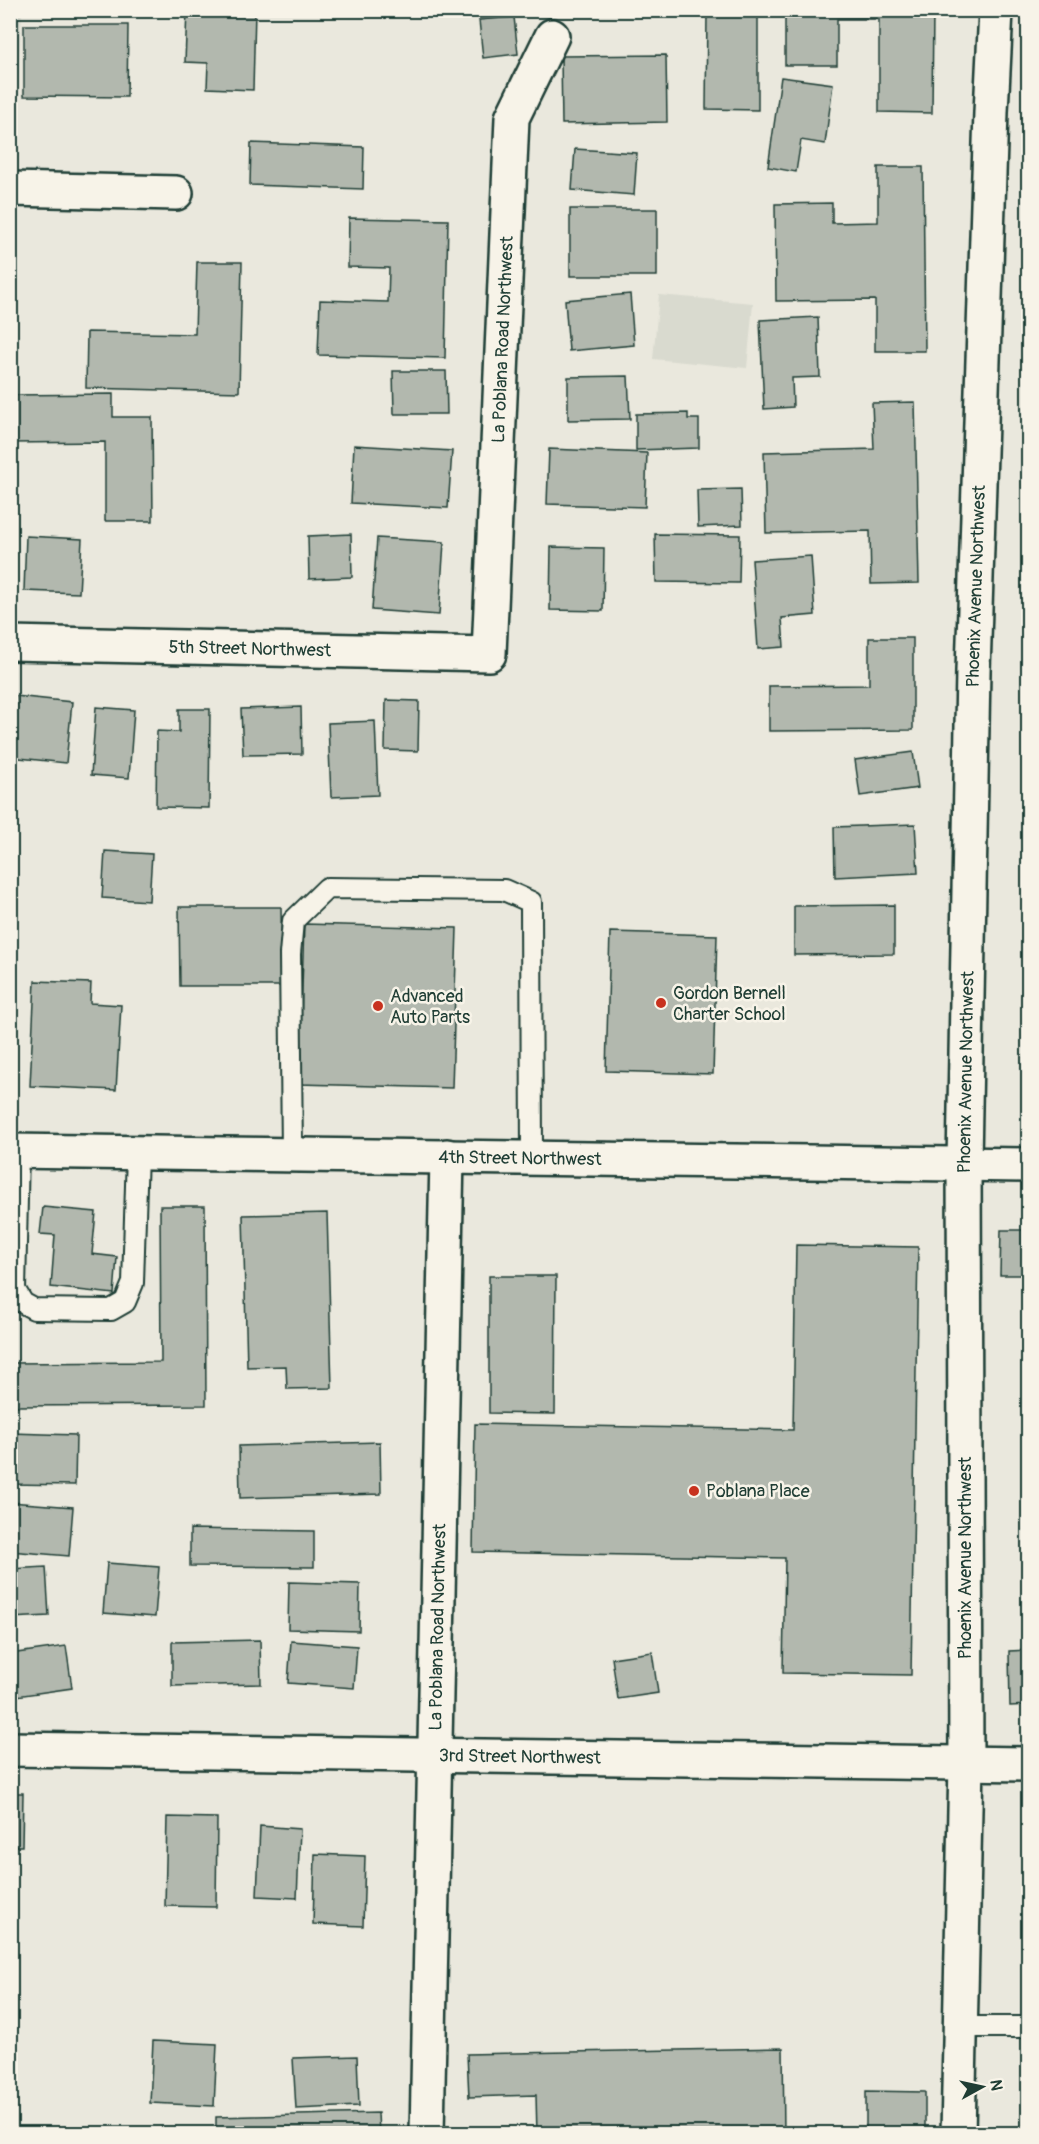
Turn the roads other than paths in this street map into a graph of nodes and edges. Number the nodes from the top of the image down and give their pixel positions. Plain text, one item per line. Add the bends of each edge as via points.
1 (996, 10) edge
2 (552, 36) dead end
3 (10, 189) edge
4 (176, 193) dead end
5 (10, 643) edge
6 (489, 654) joint
7 (14, 1151) edge
8 (137, 1153) junction
9 (292, 1154) junction
10 (447, 1156) junction
11 (532, 1157) junction
12 (964, 1163) junction
13 (1029, 1165) edge
14 (10, 1749) edge
15 (436, 1755) junction
16 (966, 1763) junction
17 (1029, 1764) edge
18 (960, 2027) junction
19 (1029, 2027) edge
20 (427, 2133) edge
21 (958, 2133) edge

1 - 12 street, Phoenix Avenue Northwest via 973,671
2 - 6 street, La Poblana Road Northwest via 512,118
3 - 4 street
5 - 6 street, 5th Street Northwest
7 - 8 street, 4th Street Northwest
7 - 8 lane via 15,1290 34,1309 111,1311 125,1302 133,1283
8 - 9 street, 4th Street Northwest
9 - 10 street, 4th Street Northwest
9 - 11 lane via 293,921 327,888 504,890 531,902
10 - 11 street, 4th Street Northwest
10 - 15 street, La Poblana Road Northwest
11 - 12 street, 4th Street Northwest
12 - 13 street, 4th Street Northwest
12 - 16 street, Phoenix Avenue Northwest
14 - 15 street, 3rd Street Northwest
15 - 16 street, 3rd Street Northwest
15 - 20 street, La Poblana Road Northwest
16 - 17 street, 3rd Street Northwest
16 - 18 street, Phoenix Avenue Northwest
18 - 19 lane
18 - 21 street, Phoenix Avenue Northwest

